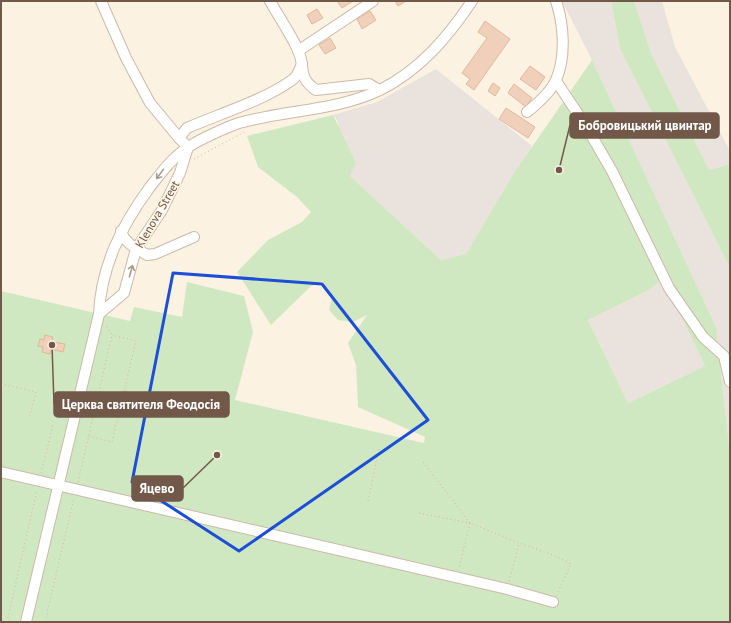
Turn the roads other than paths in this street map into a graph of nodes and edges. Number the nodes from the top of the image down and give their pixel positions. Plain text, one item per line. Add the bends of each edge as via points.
1 (101, 1) edge
2 (270, 1) edge
3 (373, 1) edge
4 (472, 1) edge
5 (556, 1) edge
6 (298, 51) junction
7 (302, 63) junction
8 (556, 81) junction
9 (379, 90) junction
10 (527, 112) dead end
11 (180, 138) junction
12 (188, 147) junction
13 (122, 231) junction
14 (194, 237) dead end
15 (136, 249) junction
16 (102, 282) junction
17 (124, 293) junction
18 (99, 314) junction
19 (730, 382) edge
20 (1, 472) edge
21 (58, 486) junction
22 (553, 602) road end
23 (26, 622) edge

1 - 11 street via 126,58 150,103
2 - 6 street
3 - 6 street
4 - 9 street, Klenova Street via 438,47 419,65
5 - 8 street via 562,23 561,54
6 - 7 street
7 - 9 street via 301,71 308,85 316,90 369,84
7 - 11 street via 293,79 263,96 187,128
8 - 10 street
8 - 19 street via 612,171 669,288 703,337 724,356
9 - 12 street, Klenova Street via 353,100 238,124
11 - 12 street
12 -> 13 street, Klenova Street via 165,167
12 - 15 street, Klenova Street via 180,173 162,210
13 - 15 street via 124,238
13 - 16 street, Klenova Street via 112,251
14 - 15 street via 155,254 147,254
17 -> 15 street, Klenova Street
16 - 17 street via 104,291 109,295
16 - 18 street, Klenova Street
17 - 18 street
18 - 21 street, Klenova Street
20 - 21 street
21 - 22 street via 507,589
21 - 23 street, Klenova Street

